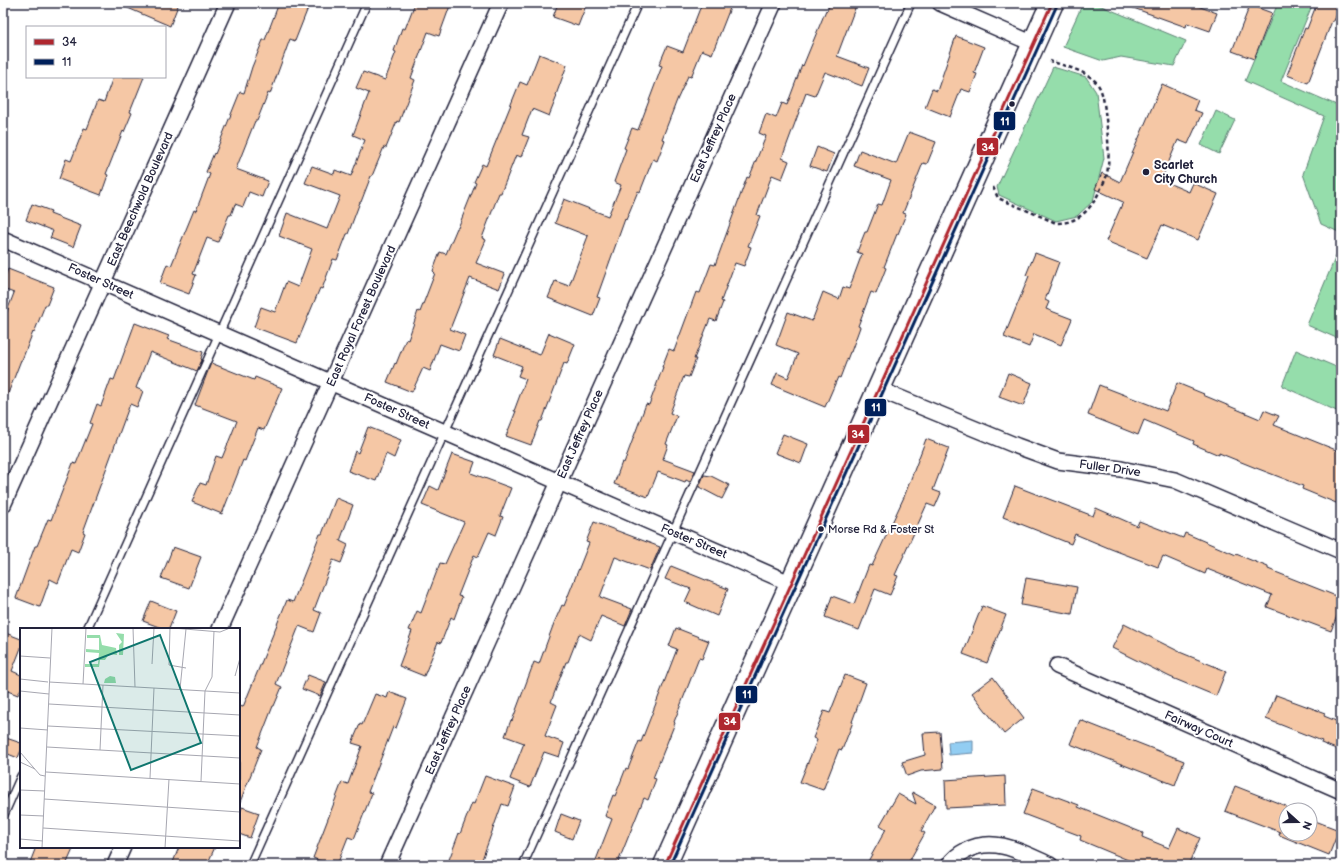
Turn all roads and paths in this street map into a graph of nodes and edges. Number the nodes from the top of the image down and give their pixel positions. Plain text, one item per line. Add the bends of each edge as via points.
1 (228, 3) edge
2 (367, 3) edge
3 (501, 3) edge
4 (638, 3) edge
5 (774, 3) edge
6 (911, 3) edge
7 (940, 3) edge
8 (1052, 3) edge
9 (1034, 44) junction
10 (1050, 61) dead end
11 (993, 187) dead end
12 (3, 239) edge
13 (103, 282) junction
14 (219, 333) junction
15 (331, 382) junction
16 (878, 389) junction
17 (445, 432) junction
18 (558, 482) junction
19 (3, 505) edge
20 (672, 532) junction
21 (1341, 551) edge
22 (792, 584) junction
23 (87, 628) edge
24 (220, 628) edge
25 (1057, 666) dead end
26 (20, 778) edge
27 (1341, 791) edge
28 (3, 817) edge
29 (122, 848) edge
30 (705, 861) dead end
31 (668, 864) edge
32 (114, 865) edge
33 (250, 865) edge
34 (387, 865) edge
35 (524, 865) edge
36 (703, 865) edge
37 (949, 865) edge
38 (1050, 865) edge

1 - 13 street, East Beechwold Boulevard
2 - 14 lane
3 - 15 street, East Royal Forest Boulevard
4 - 17 lane
5 - 18 street, East Jeffrey Place
6 - 20 lane
7 - 9 street
8 - 9 main road
9 - 16 main road
10 - 11 path via 1088,76 1099,87 1108,152 1107,175 1098,195 1082,216 1073,221 1056,223 998,198
12 - 13 street, Foster Street
13 - 14 street, Foster Street
13 - 19 street, East Beechwold Boulevard
14 - 15 street, Foster Street
14 - 23 lane
15 - 17 street, Foster Street
15 - 24 street, East Royal Forest Boulevard
16 - 21 street, Fuller Drive via 1058,461 1174,480
16 - 22 main road
17 - 18 street, Foster Street
17 - 33 lane
18 - 20 street, Foster Street
18 - 34 street, East Jeffrey Place
20 - 22 street, Foster Street
20 - 35 lane
22 - 31 main road
25 - 27 street, Fairway Court
26 - 28 lane
29 - 32 street
30 - 36 path
37 - 38 street via 960,854 985,844 1013,848

